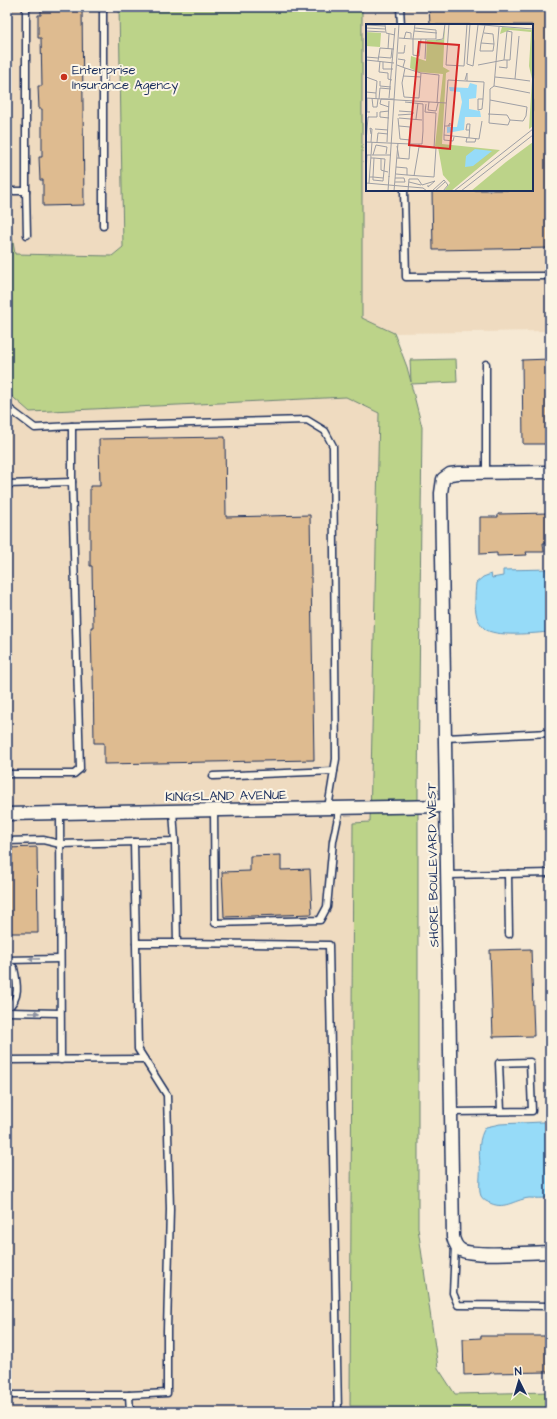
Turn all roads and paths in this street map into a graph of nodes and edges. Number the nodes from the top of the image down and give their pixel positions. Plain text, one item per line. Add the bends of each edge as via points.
1 (26, 7) edge
2 (103, 7) edge
3 (400, 7) edge
4 (401, 24) edge
5 (7, 191) edge
6 (26, 191) junction
7 (404, 191) edge
8 (103, 226) dead end
9 (27, 235) dead end
10 (550, 276) edge
11 (486, 364) dead end
12 (7, 407) edge
13 (72, 426) junction
14 (550, 472) edge
15 (486, 473) junction
16 (72, 482) junction
17 (7, 484) edge
18 (550, 733) edge
19 (445, 738) junction
20 (334, 771) junction
21 (7, 774) edge
22 (213, 776) dead end
23 (446, 806) junction
24 (334, 808) junction
25 (214, 810) junction
26 (174, 811) junction
27 (60, 813) junction
28 (7, 814) edge
29 (7, 841) edge
30 (174, 841) junction
31 (134, 842) junction
32 (60, 844) junction
33 (550, 873) edge
34 (508, 874) junction
35 (447, 875) junction
36 (509, 934) dead end
37 (136, 943) junction
38 (177, 943) junction
39 (60, 959) junction
40 (7, 960) edge
41 (7, 963) edge
42 (7, 1008) edge
43 (7, 1012) edge
44 (60, 1013) junction
45 (144, 1059) junction
46 (7, 1060) edge
47 (61, 1060) junction
48 (501, 1111) junction
49 (451, 1112) junction
50 (458, 1247) junction
51 (550, 1252) edge
52 (550, 1306) edge
53 (7, 1395) edge
54 (129, 1395) junction
55 (130, 1412) edge
56 (338, 1412) edge

1 - 6 lane
2 - 8 lane
3 - 4 lane
5 - 6 lane
6 - 9 lane
7 - 10 lane via 406,277
11 - 15 lane
12 - 13 lane via 35,428
13 - 16 lane
13 - 20 lane via 307,420 325,431 333,446 336,760
14 - 15 street
15 - 19 street, SHORE BOULEVARD WEST via 450,474 444,479 441,493
16 - 17 lane
16 - 21 lane via 80,769 74,774
18 - 19 lane
19 - 23 street, SHORE BOULEVARD WEST
20 - 22 lane
20 - 24 lane
23 - 24 street, KINGSLAND AVENUE
23 - 35 street, SHORE BOULEVARD WEST
24 - 25 street, KINGSLAND AVENUE
24 - 25 lane via 327,907 320,920 215,923
25 - 26 street, KINGSLAND AVENUE
26 - 27 street, KINGSLAND AVENUE
26 - 30 lane
27 - 28 street, KINGSLAND AVENUE
27 - 32 lane
29 - 32 lane via 43,840
30 - 31 lane
30 - 38 lane
31 - 32 lane
31 - 37 lane
32 - 39 lane
33 - 34 lane
34 - 35 lane
34 - 36 lane
35 - 49 street, SHORE BOULEVARD WEST
37 - 38 lane
37 - 45 lane via 138,1049
38 - 56 lane via 328,944
39 -> 40 lane
39 - 44 lane
41 - 42 lane via 14,968 17,990 13,1004
43 -> 44 lane
44 - 47 lane
45 - 47 lane
45 - 54 lane via 167,1095 170,1209 167,1393
46 - 47 lane
48 - 48 lane via 532,1111 530,1062 499,1063
48 - 49 lane
49 - 50 street, SHORE BOULEVARD WEST via 453,1237
50 - 51 street via 475,1254
50 - 52 lane via 453,1293 458,1305
53 - 54 lane
54 - 55 lane

